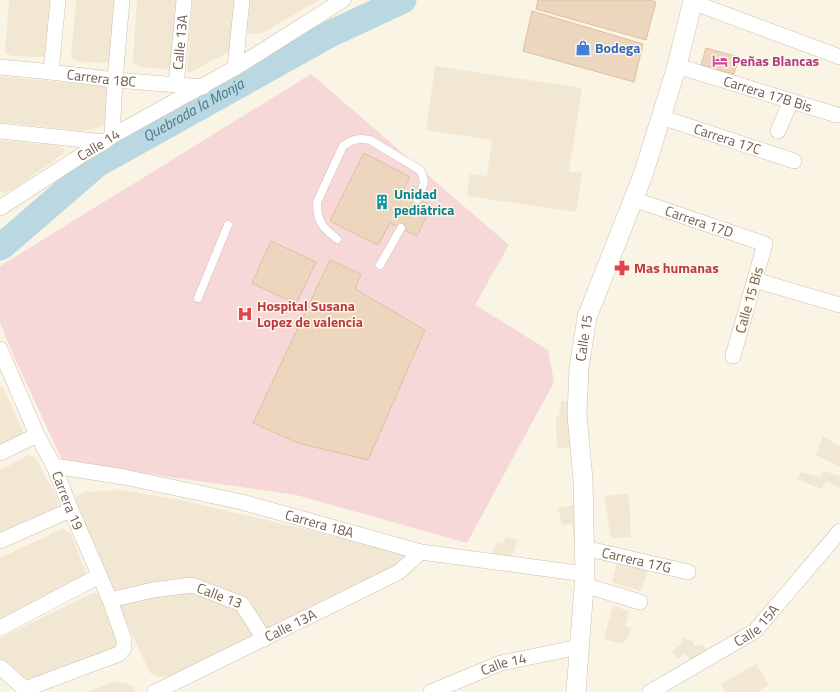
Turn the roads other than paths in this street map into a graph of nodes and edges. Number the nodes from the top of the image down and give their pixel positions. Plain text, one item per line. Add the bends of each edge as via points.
1 (58, 0) edge
2 (122, 0) edge
3 (184, 0) edge
4 (242, 0) edge
5 (343, 0) edge
6 (693, 1) edge
7 (840, 57) edge
8 (677, 66) junction
9 (0, 67) edge
10 (235, 68) junction
11 (51, 72) junction
12 (115, 80) junction
13 (176, 85) junction
14 (203, 87) junction
15 (791, 101) junction
16 (837, 115) dead end
17 (661, 117) junction
18 (0, 131) edge
19 (778, 131) dead end
20 (108, 139) junction
21 (794, 161) dead end
22 (417, 198) dead end
23 (633, 199) junction
24 (4, 202) edge
25 (228, 225) dead end
26 (401, 228) dead end
27 (337, 239) dead end
28 (765, 244) joint
29 (380, 265) dead end
30 (755, 280) junction
31 (198, 298) dead end
32 (840, 305) edge
33 (0, 349) edge
34 (734, 356) dead end
35 (4, 367) edge
36 (37, 435) junction
37 (0, 453) edge
38 (54, 466) junction
39 (71, 510) junction
40 (840, 531) edge
41 (0, 541) edge
42 (585, 548) junction
43 (421, 552) junction
44 (688, 572) dead end
45 (100, 576) junction
46 (585, 579) junction
47 (110, 600) junction
48 (640, 602) dead end
49 (0, 628) edge
50 (264, 639) junction
51 (579, 647) junction
52 (0, 667) edge
53 (155, 692) edge
54 (431, 692) edge
55 (576, 692) edge
56 (650, 692) edge

1 - 11 street
2 - 12 street
3 - 13 street, Calle 13A
4 - 10 street
5 - 10 street, Calle 14
6 - 7 street
6 - 8 street, Calle 15
8 - 15 street, Carrera 17B Bis
8 - 17 street, Calle 15
9 - 11 street, Carrera 18C
10 - 14 street, Calle 14
11 - 12 street, Carrera 18C
12 - 13 street, Carrera 18C
12 - 20 street
13 - 14 street, Carrera 18C
14 - 20 street, Calle 14
15 - 16 street, Carrera 17B Bis
15 - 19 street
17 - 21 street, Carrera 17C
17 - 23 street, Calle 15
18 - 20 street
20 - 24 street, Calle 14
22 - 27 lane via 424,187 420,170 370,140 349,141 343,146 317,202 320,221
23 - 28 street, Carrera 17D
23 - 42 street, Calle 15 via 587,317 579,368 578,415
25 - 31 lane
26 - 29 lane
28 - 30 street, Calle 15 Bis
30 - 32 street
30 - 34 street, Calle 15 Bis
33 - 35 street, Carrera 19
35 - 36 street, Carrera 19
36 - 37 street
36 - 38 street, Carrera 19
38 - 39 street, Carrera 19
38 - 43 street, Carrera 18A via 124,477 242,502
39 - 41 street
39 - 45 street, Carrera 19
40 - 56 street, Calle 15A via 755,631
42 - 44 street, Carrera 17G
42 - 46 street, Calle 15
43 - 46 street, Carrera 18A
43 - 50 street, Calle 13A via 399,572
45 - 47 street, Carrera 19
45 - 49 street
46 - 48 street, Carrera 18A
46 - 51 street, Calle 15
47 - 50 street, Calle 13 via 153,590 192,585 242,604
47 - 52 street, Carrera 19 via 124,640 124,648 119,654 25,688
50 - 53 street, Calle 13A
51 - 54 street, Calle 14 via 501,663
51 - 55 street, Calle 15

